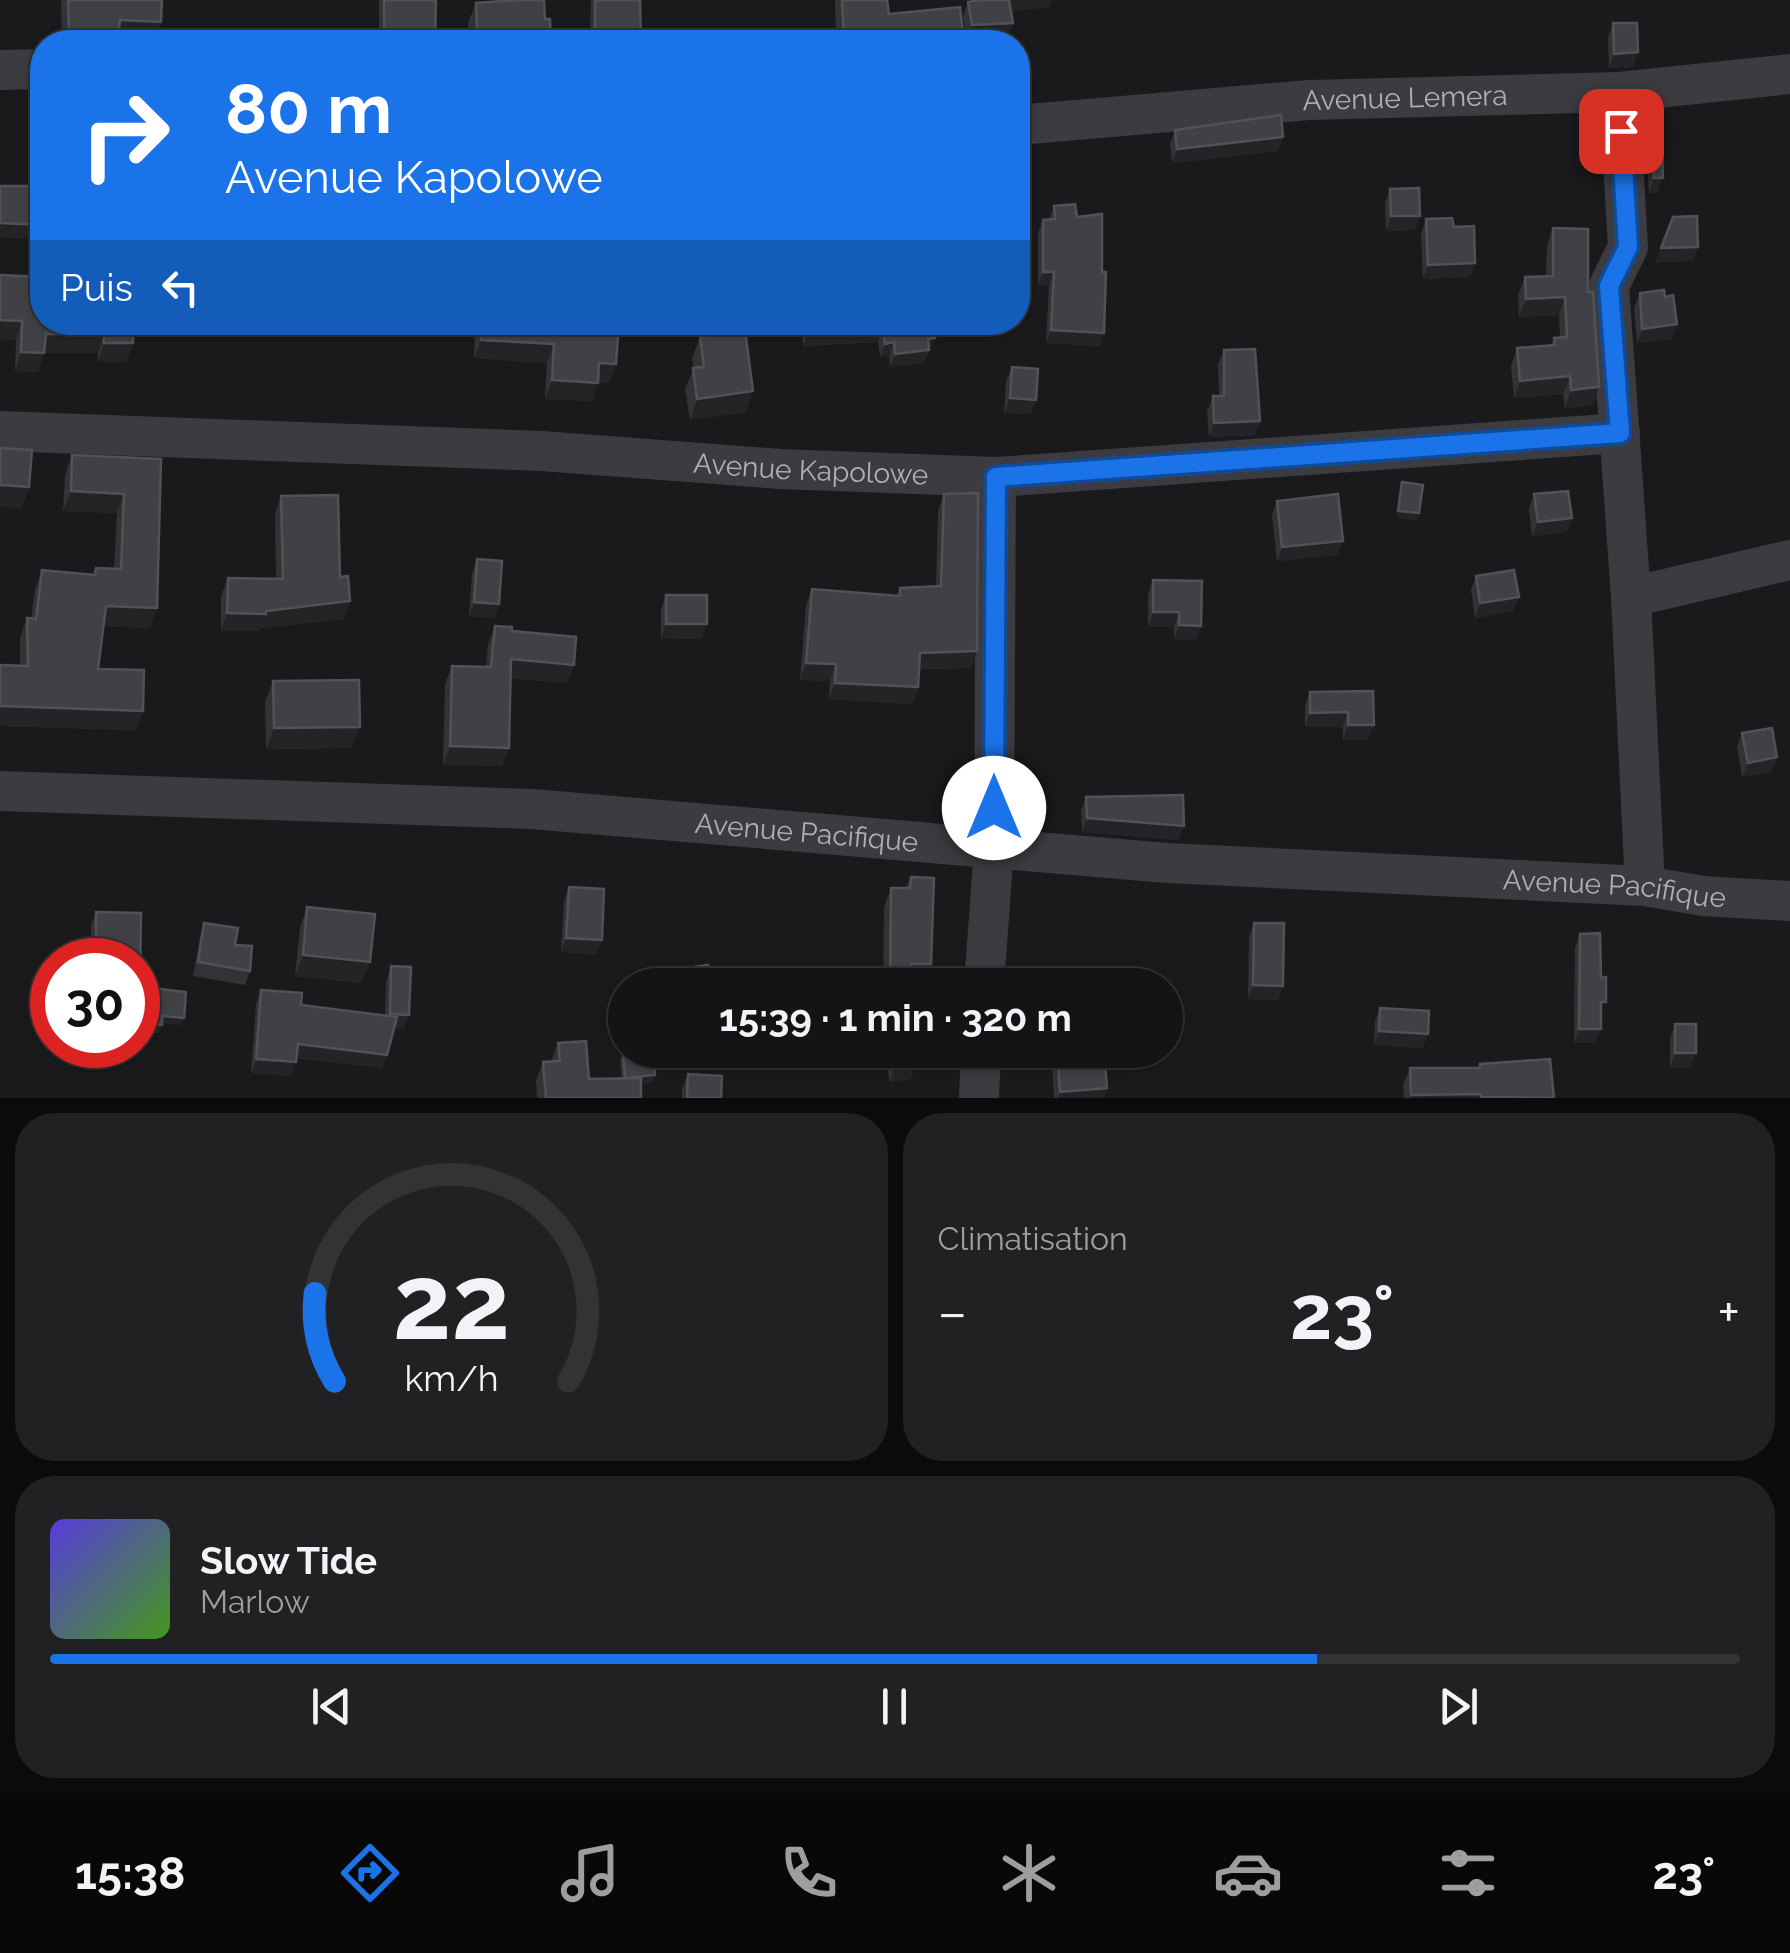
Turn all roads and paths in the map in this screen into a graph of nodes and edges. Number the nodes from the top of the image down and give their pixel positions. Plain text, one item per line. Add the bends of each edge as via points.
1 (30, 69) edge
2 (0, 70) edge
3 (1790, 74) edge
4 (1619, 92) junction
5 (1030, 123) edge
6 (0, 431) edge
7 (1620, 433) junction
8 (996, 477) junction
9 (1790, 560) edge
10 (1631, 597) junction
11 (0, 791) edge
12 (994, 848) junction
13 (1645, 886) junction
14 (1790, 901) edge
15 (985, 968) edge
16 (980, 1068) edge
17 (979, 1098) edge

1 - 2 street
3 - 4 street, Avenue Lemera
4 - 5 street, Avenue Lemera via 1310,100
4 - 7 street via 1628,247 1609,286
6 - 8 street, Avenue Kapolowe via 542,451
7 - 8 street, Avenue Kapolowe
7 - 10 street
8 - 12 street
9 - 10 street
10 - 13 street
11 - 12 street, Avenue Pacifique via 532,809
12 - 13 street, Avenue Pacifique via 1317,872
12 - 15 street
13 - 14 street, Avenue Pacifique
16 - 17 street

